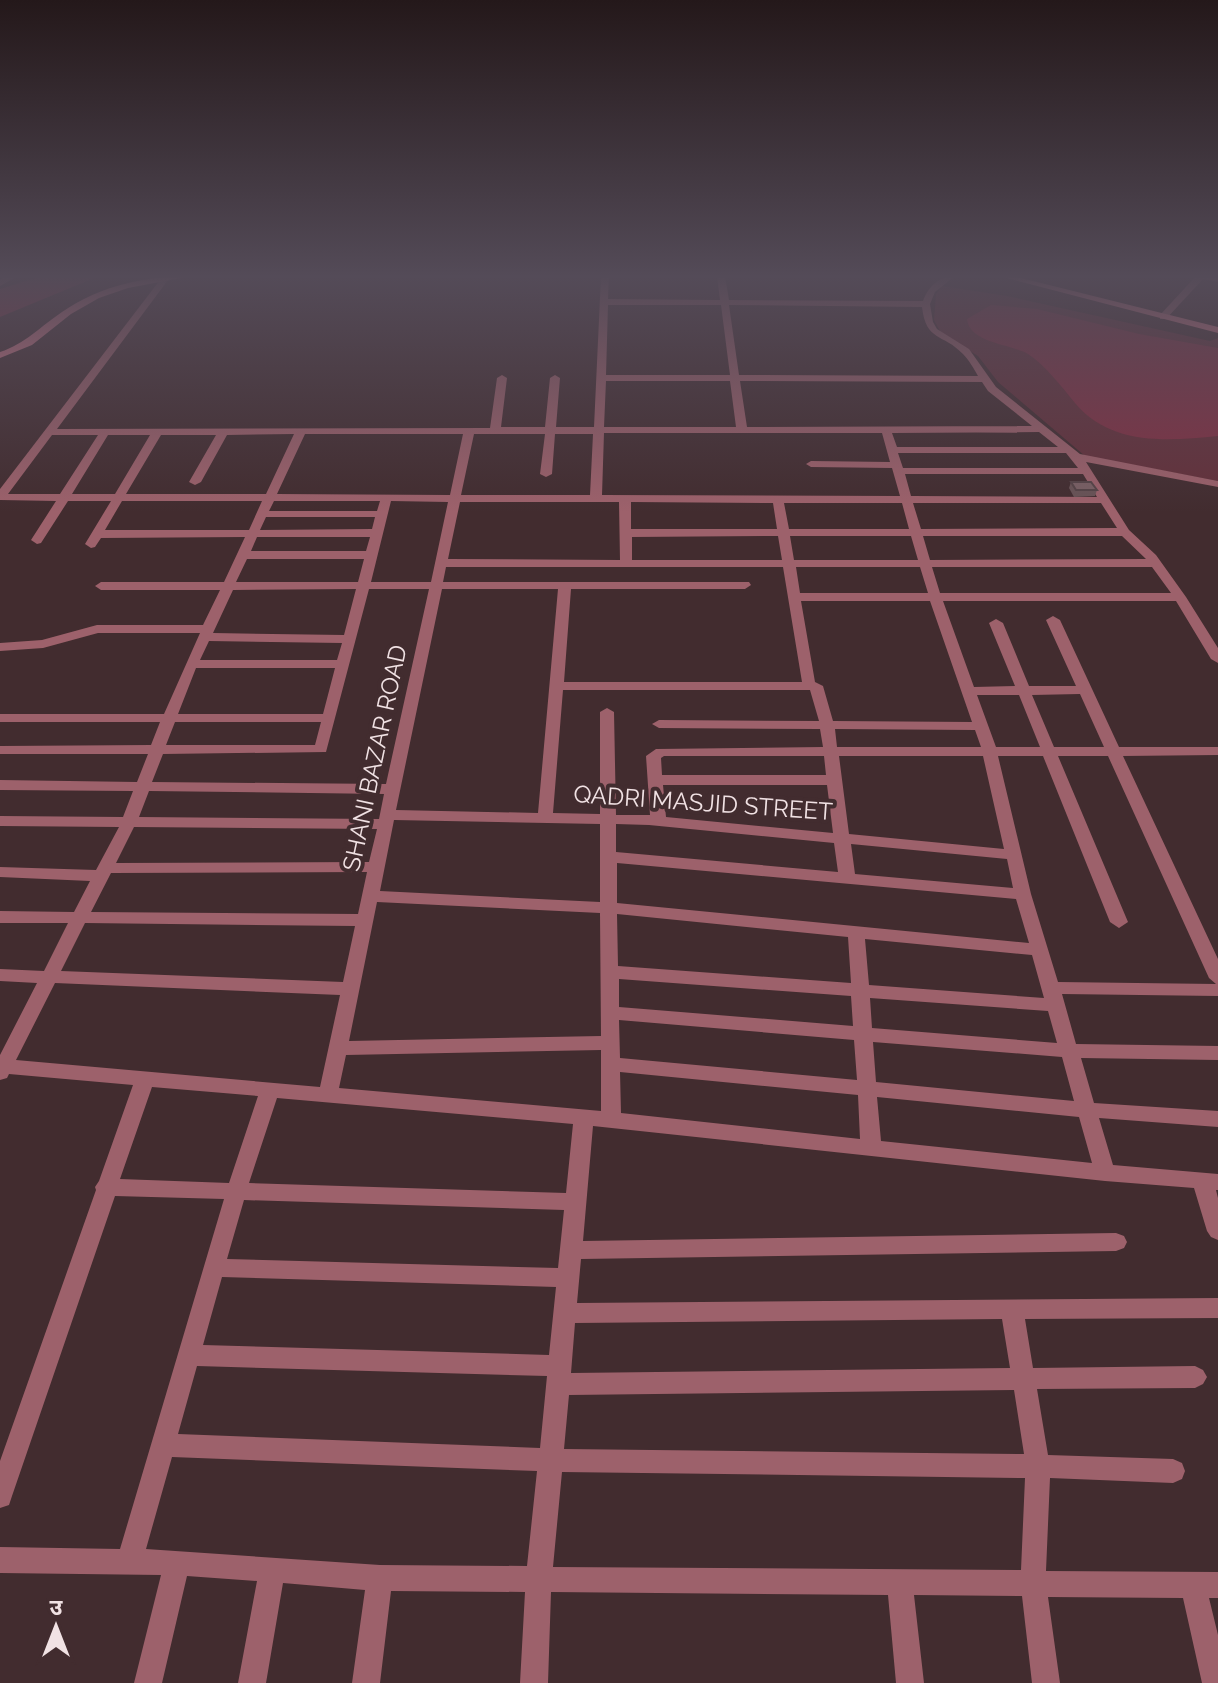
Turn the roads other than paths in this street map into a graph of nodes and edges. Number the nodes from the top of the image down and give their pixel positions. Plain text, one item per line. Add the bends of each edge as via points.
1 (19, 355) edge
2 (107, 355) edge
3 (602, 355) edge
4 (731, 355) edge
5 (968, 355) edge
6 (0, 362) edge
7 (502, 378) dead end
8 (555, 378) dead end
9 (601, 378) junction
10 (736, 379) junction
11 (982, 379) junction
12 (886, 429) junction
13 (1039, 429) junction
14 (600, 430) junction
15 (742, 430) junction
16 (301, 431) junction
17 (469, 431) junction
18 (495, 431) junction
19 (551, 431) junction
20 (49, 432) junction
21 (105, 432) junction
22 (157, 432) junction
23 (223, 432) junction
24 (1073, 454) junction
25 (896, 462) junction
26 (811, 464) dead end
27 (1088, 471) junction
28 (546, 474) dead end
29 (195, 482) dead end
30 (1218, 484) edge
31 (0, 497) edge
32 (118, 497) junction
33 (64, 498) junction
34 (269, 498) junction
35 (596, 498) junction
36 (625, 498) junction
37 (386, 499) junction
38 (453, 499) junction
39 (778, 499) junction
40 (905, 499) junction
41 (1104, 500) junction
42 (262, 514) junction
43 (383, 514) junction
44 (1125, 532) junction
45 (378, 533) junction
46 (626, 533) junction
47 (783, 533) junction
48 (915, 533) junction
49 (252, 534) junction
50 (37, 540) dead end
51 (243, 555) junction
52 (372, 555) junction
53 (441, 563) junction
54 (790, 563) junction
55 (925, 563) junction
56 (1156, 563) junction
57 (626, 564) junction
58 (364, 584) junction
59 (436, 584) junction
60 (565, 584) junction
61 (745, 585) dead end
62 (101, 586) dead end
63 (228, 586) junction
64 (795, 597) junction
65 (935, 597) junction
66 (1180, 597) junction
67 (1053, 620) dead end
68 (996, 623) dead end
69 (206, 633) junction
70 (349, 639) junction
71 (0, 647) edge
72 (1218, 659) edge
73 (191, 664) junction
74 (342, 664) junction
75 (809, 685) junction
76 (556, 686) junction
77 (1023, 690) junction
78 (1085, 690) junction
79 (970, 691) junction
80 (607, 712) dead end
81 (0, 718) edge
82 (329, 718) junction
83 (167, 719) junction
84 (659, 724) dead end
85 (827, 724) junction
86 (982, 726) junction
87 (0, 750) edge
88 (155, 751) junction
89 (830, 751) junction
90 (1048, 751) junction
91 (1114, 751) junction
92 (1218, 751) edge
93 (990, 752) junction
94 (655, 780) junction
95 (834, 780) junction
96 (0, 785) edge
97 (143, 785) junction
98 (392, 789) junction
99 (545, 817) junction
100 (608, 818) junction
101 (386, 820) junction
102 (0, 821) edge
103 (658, 821) junction
104 (129, 822) junction
105 (842, 837) junction
106 (1014, 855) junction
107 (609, 857) junction
108 (377, 867) junction
109 (0, 872) edge
110 (104, 872) junction
111 (847, 878) junction
112 (1023, 894) junction
113 (370, 896) junction
114 (609, 908) junction
115 (0, 917) edge
116 (81, 918) junction
117 (365, 920) junction
118 (1119, 922) dead end
119 (856, 932) junction
120 (1039, 950) junction
121 (610, 972) junction
122 (0, 975) edge
123 (49, 977) junction
124 (1218, 978) edge
125 (352, 989) junction
126 (859, 989) junction
127 (1218, 990) edge
128 (1053, 996) junction
129 (610, 1013) junction
130 (863, 1036) junction
131 (610, 1043) junction
132 (338, 1048) junction
133 (1069, 1051) junction
134 (1218, 1053) edge
135 (611, 1064) junction
136 (1, 1069) edge
137 (145, 1079) junction
138 (866, 1088) junction
139 (270, 1089) junction
140 (328, 1095) junction
141 (1086, 1110) junction
142 (584, 1117) junction
143 (1218, 1119) edge
144 (611, 1120) junction
145 (871, 1147) junction
146 (1105, 1173) junction
147 (1210, 1181) edge
148 (105, 1187) junction
149 (236, 1192) junction
150 (577, 1202) junction
151 (1218, 1231) edge
152 (1116, 1242) dead end
153 (574, 1250) junction
154 (214, 1268) junction
155 (569, 1278) junction
156 (1218, 1308) edge
157 (1012, 1310) junction
158 (566, 1313) junction
159 (188, 1355) junction
160 (560, 1375) junction
161 (1195, 1377) dead end
162 (1024, 1378) junction
163 (163, 1445) junction
164 (552, 1460) junction
165 (1038, 1466) junction
166 (1173, 1471) dead end
167 (0, 1496) edge
168 (0, 1560) edge
169 (129, 1562) junction
170 (177, 1562) junction
171 (272, 1570) junction
172 (380, 1578) junction
173 (539, 1579) junction
174 (900, 1581) junction
175 (1033, 1581) junction
176 (1206, 1585) edge
177 (148, 1683) edge
178 (252, 1683) edge
179 (366, 1683) edge
180 (534, 1683) edge
181 (910, 1683) edge
182 (1046, 1683) edge
183 (1216, 1683) edge

1 - 6 street
2 - 20 street
3 - 9 street
4 - 10 street
5 - 11 street
7 - 18 street
8 - 19 street
9 - 10 street
9 - 14 street
10 - 11 street
10 - 15 street
11 - 13 street
12 - 13 street
12 - 15 street
12 - 25 street
13 - 24 street
14 - 15 street
14 - 19 street
14 - 35 street
16 - 17 street
16 - 23 street
16 - 34 street
17 - 18 street
17 - 38 street, SHANI BAZAR ROAD
18 - 19 street
19 - 28 street
20 - 21 street
20 - 31 street
21 - 22 street
21 - 33 street
22 - 23 street
22 - 32 street
23 - 29 street
24 - 25 street
24 - 27 street
24 - 30 street
25 - 26 street
25 - 27 street
25 - 40 street
27 - 41 street
31 - 33 street
32 - 33 street
32 - 34 street
32 - 49 street via 94,539
33 - 50 street
34 - 37 street
34 - 42 street
35 - 36 street
35 - 38 street
36 - 39 street
36 - 46 street
37 - 38 street
37 - 43 street
38 - 53 street, SHANI BAZAR ROAD
39 - 40 street
39 - 47 street
40 - 41 street
40 - 48 street
41 - 44 street
42 - 43 street
42 - 49 street
43 - 45 street
44 - 48 street
44 - 56 street
45 - 49 street
45 - 52 street
46 - 47 street
46 - 57 street
47 - 48 street
47 - 54 street
48 - 55 street
49 - 51 street
51 - 52 street
51 - 63 street
52 - 58 street
53 - 57 street
53 - 59 street, SHANI BAZAR ROAD
54 - 55 street
54 - 57 street
54 - 64 street
55 - 56 street
55 - 65 street
56 - 66 street
58 - 59 street
58 - 63 street
58 - 70 street
59 - 60 street
59 - 98 street, SHANI BAZAR ROAD
60 - 61 street
60 - 76 street
62 - 63 street
63 - 69 street
64 - 65 street
64 - 75 street
65 - 66 street
65 - 79 street
66 - 72 street
67 - 78 street
68 - 77 street
69 - 70 street
69 - 71 street via 97,629 43,644
69 - 73 street
70 - 74 street
73 - 74 street
73 - 83 street
74 - 82 street
75 - 76 street
75 - 85 street via 820,691
76 - 99 street
77 - 78 street
77 - 79 street
77 - 90 street
78 - 91 street
79 - 86 street
80 - 100 street
81 - 83 street
82 - 83 street
82 - 88 street via 321,749
83 - 88 street
84 - 85 street
85 - 86 street
85 - 89 street
86 - 93 street
87 - 88 street
88 - 97 street
89 - 93 street
89 - 94 street via 656,753
89 - 95 street
90 - 91 street
90 - 93 street
90 - 118 street
91 - 92 street
91 - 124 street
93 - 106 street
94 - 95 street
94 - 103 street
95 - 105 street
96 - 97 street
97 - 98 street
97 - 104 street
98 - 101 street, SHANI BAZAR ROAD
99 - 100 street, QADRI MASJID STREET
99 - 101 street, QADRI MASJID STREET
100 - 103 street, QADRI MASJID STREET
100 - 107 street
101 - 104 street, QADRI MASJID STREET
101 - 108 street, SHANI BAZAR ROAD
102 - 104 street, QADRI MASJID STREET
103 - 105 street, QADRI MASJID STREET
104 - 110 street
105 - 106 street, QADRI MASJID STREET
105 - 111 street
106 - 112 street
107 - 111 street
107 - 114 street
108 - 110 street
108 - 113 street, SHANI BAZAR ROAD
109 - 110 street
110 - 116 street
111 - 112 street
112 - 120 street
113 - 114 street
113 - 117 street, SHANI BAZAR ROAD
114 - 119 street
114 - 121 street
115 - 116 street
116 - 117 street
116 - 123 street
117 - 125 street, SHANI BAZAR ROAD
119 - 120 street
119 - 126 street
120 - 128 street
121 - 126 street
121 - 129 street
122 - 123 street
123 - 125 street
123 - 136 street
125 - 132 street, SHANI BAZAR ROAD
126 - 128 street
126 - 130 street
127 - 128 street
128 - 133 street
129 - 130 street
129 - 131 street
130 - 133 street
130 - 138 street
131 - 132 street
131 - 135 street
132 - 140 street, SHANI BAZAR ROAD
133 - 134 street
133 - 141 street
135 - 138 street
135 - 144 street
136 - 137 street
137 - 139 street
137 - 148 street
138 - 141 street
138 - 145 street
139 - 140 street
139 - 149 street
140 - 142 street
141 - 143 street
141 - 146 street
142 - 144 street
142 - 150 street
144 - 145 street
145 - 146 street
146 - 147 street
147 - 151 street
148 - 149 street
148 - 167 street
149 - 150 street
149 - 154 street
150 - 153 street
152 - 153 street
153 - 155 street
154 - 155 street
154 - 159 street
155 - 158 street
156 - 157 street
157 - 158 street
157 - 162 street
158 - 160 street
159 - 160 street
159 - 163 street
160 - 162 street
160 - 164 street
161 - 162 street
162 - 165 street
163 - 164 street
163 - 169 street
164 - 165 street
164 - 173 street
165 - 166 street
165 - 175 street
168 - 169 street
169 - 170 street
170 - 171 street
170 - 177 street
171 - 172 street
171 - 178 street
172 - 173 street
172 - 179 street
173 - 174 street
173 - 180 street
174 - 175 street
174 - 181 street
175 - 176 street
175 - 182 street
176 - 183 street

